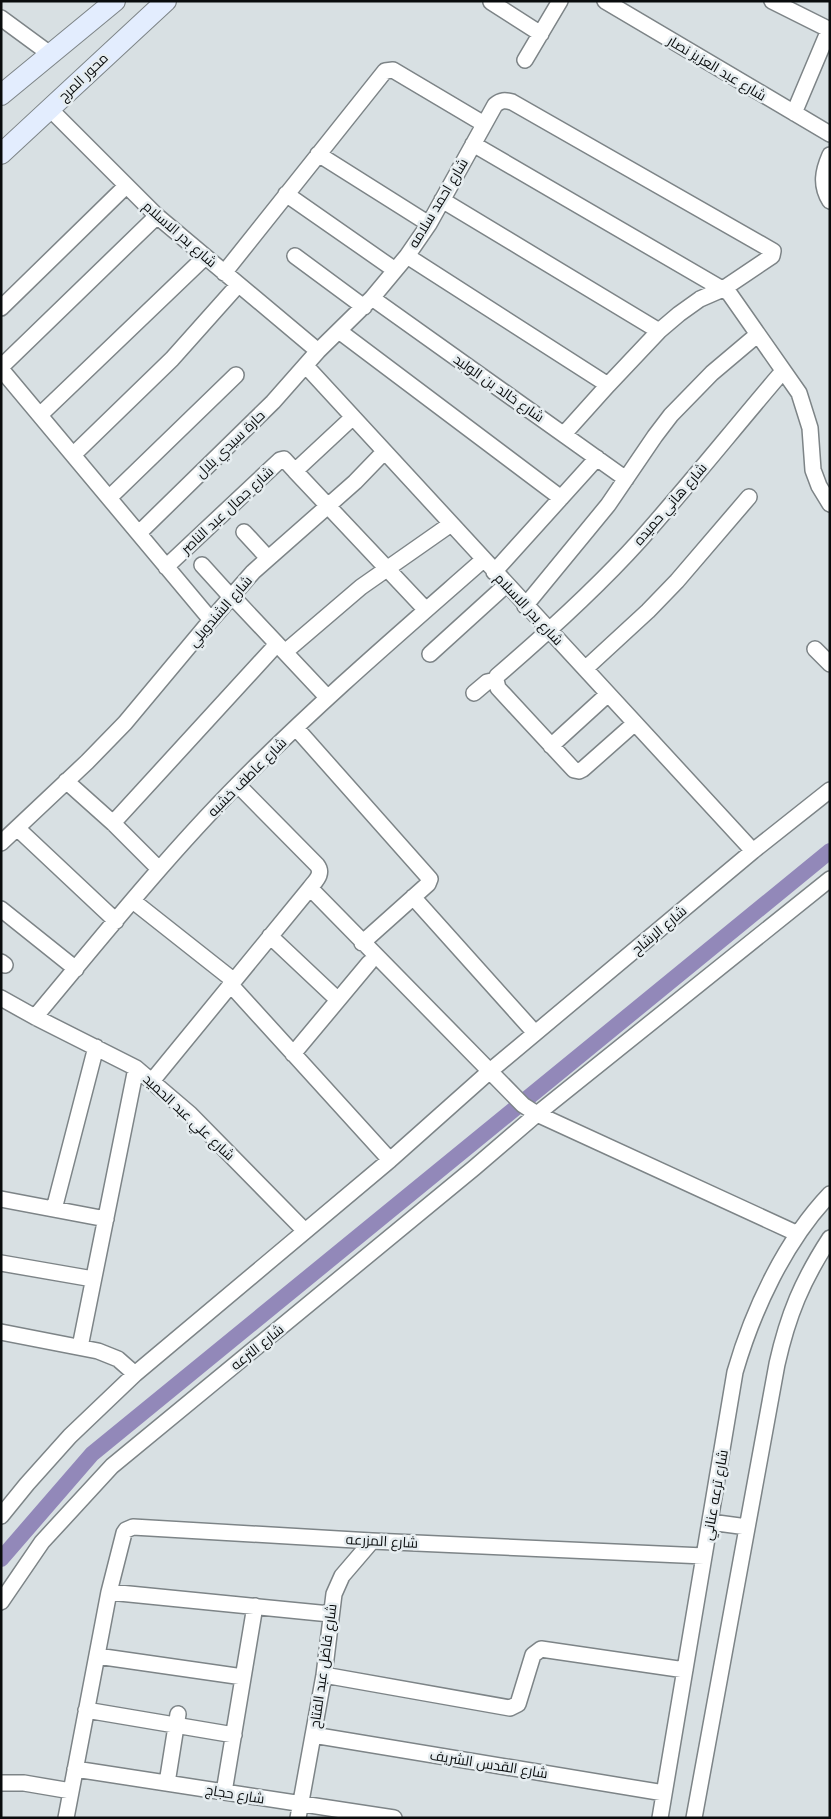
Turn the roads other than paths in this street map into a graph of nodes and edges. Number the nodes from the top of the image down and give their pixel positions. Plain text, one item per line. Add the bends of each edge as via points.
1 (114, 1) edge
2 (166, 1) edge
3 (560, 1) edge
4 (604, 1) edge
5 (772, 1) edge
6 (491, 2) edge
7 (1, 18) edge
8 (829, 30) edge
9 (541, 34) junction
10 (50, 54) junction
11 (525, 60) dead end
12 (1, 96) edge
13 (50, 109) junction
14 (794, 113) junction
15 (484, 124) junction
16 (830, 134) edge
17 (473, 144) junction
18 (1, 154) edge
19 (318, 154) junction
20 (830, 155) edge
21 (126, 186) junction
22 (286, 194) junction
23 (442, 200) junction
24 (830, 201) edge
25 (157, 216) junction
26 (428, 224) junction
27 (295, 256) dead end
28 (406, 256) junction
29 (205, 257) junction
30 (396, 270) junction
31 (224, 273) junction
32 (238, 285) junction
33 (723, 289) junction
34 (368, 302) junction
35 (1, 308) edge
36 (339, 331) junction
37 (659, 331) junction
38 (757, 335) junction
39 (318, 351) junction
40 (306, 366) junction
41 (1, 368) edge
42 (783, 371) junction
43 (236, 375) dead end
44 (608, 385) junction
45 (40, 415) junction
46 (353, 417) junction
47 (564, 434) junction
48 (384, 452) junction
49 (73, 455) junction
50 (597, 458) junction
51 (295, 471) junction
52 (626, 479) junction
53 (749, 497) dead end
54 (109, 498) junction
55 (561, 498) junction
56 (830, 504) edge
57 (327, 505) junction
58 (451, 524) junction
59 (244, 532) dead end
60 (139, 533) junction
61 (268, 558) junction
62 (483, 560) junction
63 (202, 565) dead end
64 (166, 567) junction
65 (388, 569) junction
66 (494, 572) junction
67 (506, 585) junction
68 (232, 597) junction
69 (526, 606) junction
70 (426, 610) junction
71 (211, 620) junction
72 (549, 631) junction
73 (281, 648) junction
74 (815, 649) dead end
75 (430, 654) dead end
76 (830, 664) edge
77 (585, 669) junction
78 (496, 680) junction
79 (474, 693) dead end
80 (608, 694) junction
81 (327, 697) junction
82 (635, 723) junction
83 (296, 728) junction
84 (551, 746) junction
85 (66, 781) junction
86 (238, 785) junction
87 (830, 790) edge
88 (113, 823) junction
89 (17, 828) junction
90 (1, 843) edge
91 (753, 851) junction
92 (159, 869) junction
93 (830, 879) edge
94 (310, 888) junction
95 (413, 897) junction
96 (133, 901) junction
97 (1, 910) edge
98 (116, 921) junction
99 (270, 936) junction
100 (362, 943) junction
101 (369, 963) dead end
102 (76, 969) junction
103 (232, 982) junction
104 (1, 998) edge
105 (338, 1000) junction
106 (35, 1017) junction
107 (535, 1033) junction
108 (96, 1047) junction
109 (293, 1054) junction
110 (136, 1068) junction
111 (490, 1071) junction
112 (152, 1081) junction
113 (537, 1114) junction
114 (390, 1160) junction
115 (830, 1194) edge
116 (1, 1199) edge
117 (54, 1209) junction
118 (106, 1219) junction
119 (305, 1231) junction
120 (798, 1234) junction
121 (830, 1238) edge
122 (1, 1263) edge
123 (94, 1279) junction
124 (1, 1332) edge
125 (80, 1347) junction
126 (135, 1374) junction
127 (1, 1516) edge
128 (710, 1522) junction
129 (747, 1527) junction
130 (372, 1541) junction
131 (704, 1556) junction
132 (109, 1592) junction
133 (1, 1602) edge
134 (255, 1606) junction
135 (330, 1614) junction
136 (97, 1656) junction
137 (685, 1670) junction
138 (324, 1675) junction
139 (243, 1677) junction
140 (86, 1710) junction
141 (177, 1720) junction
142 (234, 1735) junction
143 (313, 1735) junction
144 (75, 1769) junction
145 (1, 1783) edge
146 (167, 1783) junction
147 (71, 1791) junction
148 (224, 1792) junction
149 (664, 1793) junction
150 (299, 1811) edge
151 (66, 1818) edge
152 (394, 1818) edge
153 (660, 1818) edge
154 (694, 1818) edge

1 - 10 main road
2 - 13 main road, محور المرج
3 - 9 street
4 - 14 street, شارع عبد العزيز نصار
5 - 8 street
6 - 9 street
7 - 10 street
8 - 14 street
9 - 11 street
10 - 12 main road
13 - 18 main road, محور المرج
13 - 21 street, شارع بدر الاسلام
14 - 16 street, شارع عبد العزيز نصار
15 - 17 street, شارع احمد سلامه
15 - 19 street via 389,70 382,74
15 - 33 street, شارع احمد سلامه via 500,101 512,102 773,251 772,256
17 - 23 street, شارع احمد سلامه
17 - 33 street
19 - 22 street
19 - 26 street
20 - 24 street via 823,178
21 - 25 street, شارع بدر الاسلام
21 - 35 street
22 - 30 street
22 - 31 street
23 - 26 street, شارع احمد سلامه
23 - 37 street
25 - 29 street, شارع بدر الاسلام
25 - 41 street
26 - 28 street, شارع احمد سلامه
27 - 34 street, شارع خالد بن الوليد
28 - 30 street, شارع احمد سلامه
28 - 44 street
29 - 31 street, شارع بدر الاسلام
29 - 45 street
30 - 34 street, شارع احمد سلامه
31 - 32 street, شارع بدر الاسلام
32 - 39 street, شارع بدر الاسلام
32 - 49 street via 172,359
33 - 37 street via 689,306
33 - 38 street via 732,296
34 - 36 street, شارع احمد سلامه
34 - 47 street, شارع خالد بن الوليد
36 - 39 street, شارع احمد سلامه
36 - 55 street
37 - 44 street
38 - 42 street
38 - 52 street via 671,415
39 - 40 street, حارة سيدي بلال
40 - 46 street, شارع بدر الاسلام
40 - 60 street, حارة سيدي بلال
41 - 45 street
42 - 56 street via 804,404 810,428 813,470
42 - 72 street, شارع هاني حميده via 640,540
43 - 54 street
44 - 47 street
45 - 49 street
46 - 48 street, شارع بدر الاسلام
46 - 51 street, شارع جمال عبد الناصر
47 - 50 street, شارع خالد بن الوليد
48 - 57 street, شارع الشندويلي
48 - 58 street, شارع بدر الاسلام
49 - 54 street
50 - 52 street, شارع خالد بن الوليد
50 - 55 street
51 - 57 street
51 - 64 street, شارع جمال عبد الناصر via 284,459 280,460
52 - 69 street via 608,506
53 - 77 street via 676,581
54 - 60 street
55 - 66 street
57 - 61 street, شارع الشندويلي
57 - 65 street
58 - 62 street, شارع بدر الاسلام
58 - 65 street
59 - 61 street
60 - 64 street
61 - 68 street, شارع الشندويلي
62 - 66 street, شارع بدر الاسلام
62 - 70 street, شارع عاطف خشبه
63 - 68 street
64 - 71 street
65 - 70 street
65 - 73 street
66 - 67 street, شارع بدر الاسلام
67 - 69 street, شارع بدر الاسلام
67 - 75 street
68 - 71 street, شارع الشندويلي
68 - 73 street
69 - 72 street, شارع بدر الاسلام
70 - 81 street, شارع عاطف خشبه
71 - 85 street, شارع الشندويلي via 125,723
72 - 77 street, شارع بدر الاسلام
72 - 78 street, شارع هاني حميده
73 - 81 street
73 - 88 street
74 - 76 street
77 - 80 street, شارع بدر الاسلام
78 - 79 street, شارع هاني حميده via 487,682
78 - 84 street via 498,688
80 - 82 street, شارع بدر الاسلام
80 - 84 street
81 - 83 street, شارع عاطف خشبه
82 - 84 street via 579,771 570,768
82 - 91 street, شارع بدر الاسلام
83 - 86 street, شارع عاطف خشبه
83 - 95 street via 428,877 428,884
85 - 88 street
85 - 89 street, شارع الشندويلي
86 - 92 street, شارع عاطف خشبه
86 - 94 street via 319,868 320,874
87 - 91 street, شارع الرشاح
88 - 92 street
89 - 90 street, شارع الشندويلي
89 - 98 street
91 - 107 street, شارع الرشاح
92 - 96 street, شارع عاطف خشبه
93 - 113 street
94 - 99 street
94 - 100 street
95 - 100 street
95 - 107 street
96 - 98 street, شارع عاطف خشبه
96 - 103 street
97 - 102 street
98 - 102 street, شارع عاطف خشبه
99 - 103 street
99 - 105 street
100 - 111 street
101 - 105 street
102 - 106 street, شارع عاطف خشبه
103 - 109 street
103 - 112 street
104 - 106 street, شارع علي عبد الحميد
105 - 109 street
106 - 108 street, شارع علي عبد الحميد
107 - 111 street, شارع الرشاح
108 - 110 street, شارع علي عبد الحميد
108 - 117 street
109 - 114 street
110 - 112 street, شارع علي عبد الحميد
110 - 118 street
111 - 113 street
111 - 114 street
112 - 119 street, شارع علي عبد الحميد via 190,1114
113 - 120 street
113 - 133 street, شارع الترعه via 112,1466 42,1542
114 - 119 street
115 - 120 street, شارع ترعه عناني
116 - 117 street
117 - 118 street
118 - 123 street
119 - 126 street
120 - 128 street, شارع ترعه عناني via 757,1311 735,1372
121 - 129 street via 812,1265 784,1330
122 - 123 street
123 - 125 street
124 - 125 street
125 - 126 street via 108,1354
126 - 127 street via 70,1436
128 - 129 street
128 - 131 street, شارع ترعه عناني
129 - 154 street
130 - 131 street, شارع المزرعه
130 - 132 street, شارع المزرعه via 133,1527 124,1533
130 - 135 street, شارع فاضل عبد الفتاح via 338,1581
131 - 137 street, شارع ترعه عناني
132 - 134 street
132 - 136 street, شارع المزرعه
134 - 135 street
134 - 139 street
135 - 138 street, شارع فاضل عبد الفتاح
136 - 139 street
136 - 140 street, شارع المزرعه
137 - 138 street via 541,1650 533,1655 518,1704 510,1708
137 - 149 street, شارع ترعه عناني
138 - 143 street, شارع فاضل عبد الفتاح
139 - 142 street
140 - 141 street
140 - 144 street, شارع المزرعه
141 - 142 street
141 - 146 street
142 - 148 street
143 - 149 street, شارع القدس الشريف
143 - 150 street, شارع فاضل عبد الفتاح
144 - 146 street, شارع حجاج
144 - 147 street, شارع المزرعه
145 - 147 street via 24,1783
146 - 148 street, شارع حجاج
147 - 151 street, شارع المزرعه
148 - 150 street, شارع حجاج
149 - 153 street, شارع ترعه عناني
150 - 152 street, شارع حجاج

